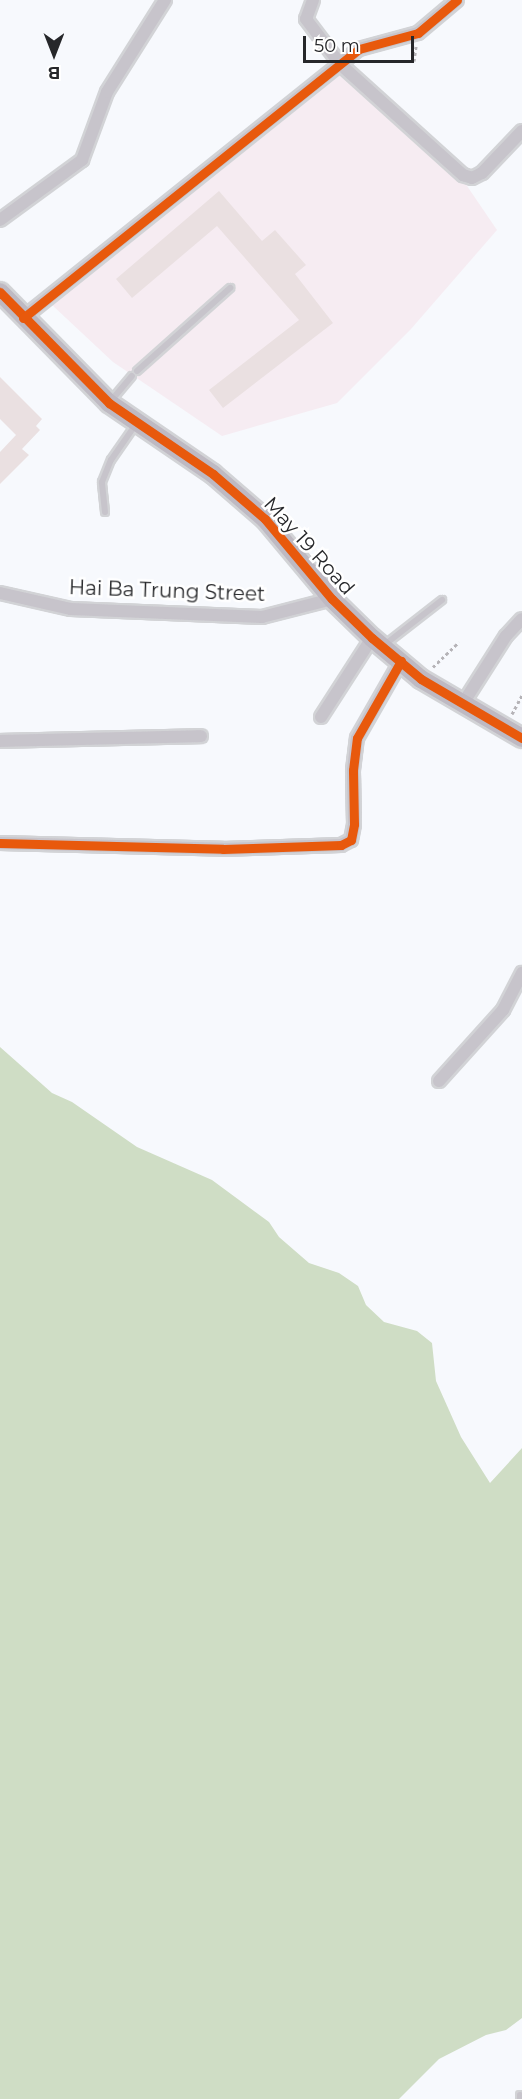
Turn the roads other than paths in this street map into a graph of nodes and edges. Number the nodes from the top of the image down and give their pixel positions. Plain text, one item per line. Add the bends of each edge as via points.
1 (165, 0) edge
2 (313, 0) edge
3 (457, 0) edge
4 (340, 64) junction
5 (522, 131) edge
6 (0, 220) edge
7 (230, 288) dead end
8 (2, 300) edge
9 (23, 318) junction
10 (109, 403) junction
11 (136, 424) junction
12 (105, 512) dead end
13 (0, 593) edge
14 (332, 599) junction
15 (442, 600) dead end
16 (522, 619) edge
17 (377, 642) junction
18 (401, 661) junction
19 (462, 705) junction
20 (321, 717) dead end
21 (201, 736) dead end
22 (522, 738) edge
23 (0, 741) edge
24 (0, 843) edge
25 (522, 973) edge
26 (440, 1081) dead end

1 - 6 street via 107,92 82,160
2 - 4 street via 306,19
3 - 4 street via 418,33 359,48
4 - 5 street via 463,175 472,178 482,173
4 - 9 street
7 - 10 lane via 134,373
8 - 9 street, May 19 Road
9 - 10 street, May 19 Road
10 - 11 street, May 19 Road
11 - 12 lane via 111,460 102,482
11 - 14 street, May 19 Road via 213,474 265,519
13 - 14 street, Hai Ba Trung Street via 71,609 262,617
14 - 17 street, May 19 Road
15 - 17 lane
16 - 19 street via 506,636
17 - 18 street, May 19 Road
17 - 20 street
18 - 19 street, May 19 Road
18 - 24 street via 354,748 351,840 331,846 223,849
19 - 22 street, May 19 Road
21 - 23 street
25 - 26 street via 503,1010

